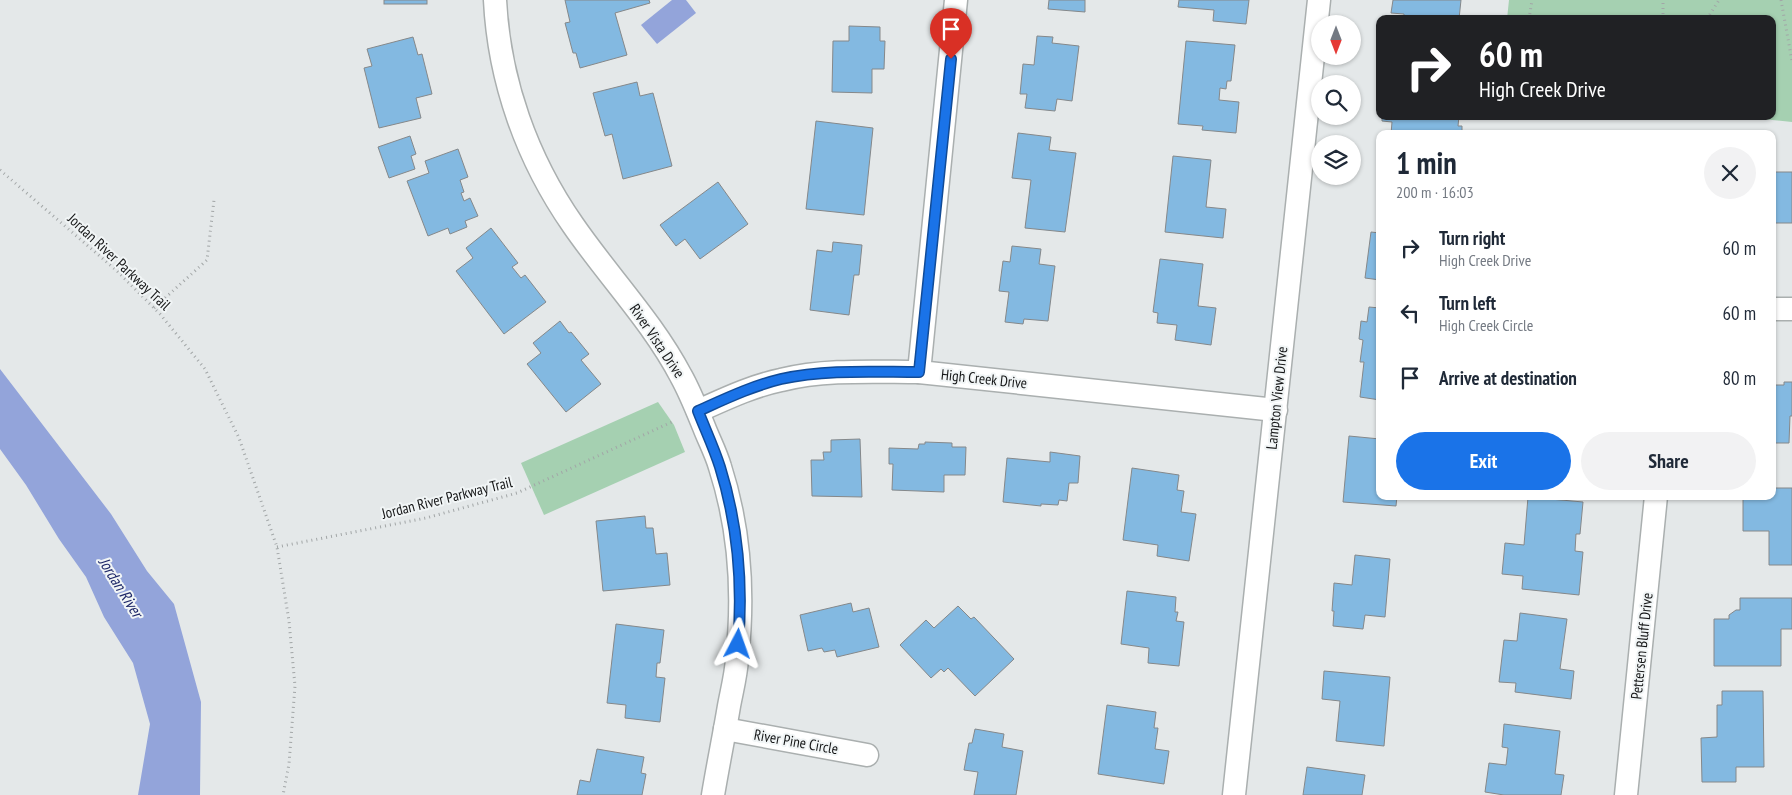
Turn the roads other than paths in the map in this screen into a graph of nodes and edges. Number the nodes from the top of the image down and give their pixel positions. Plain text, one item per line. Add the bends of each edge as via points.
1 (495, 0) edge
2 (956, 0) edge
3 (1319, 0) edge
4 (1776, 309) edge
5 (1792, 309) edge
6 (919, 372) junction
7 (1276, 410) junction
8 (698, 411) junction
9 (1656, 500) edge
10 (725, 729) junction
11 (867, 754) dead end
12 (713, 795) edge
13 (1234, 795) edge
14 (1626, 795) edge

1 - 8 street, River Vista Drive via 507,80 540,170 574,226 662,344
2 - 6 street
3 - 7 street, Lampton View Drive
4 - 5 street
6 - 7 street, High Creek Drive
6 - 8 street, High Creek Drive via 826,372 781,380
7 - 13 street, Lampton View Drive
8 - 10 street, River Vista Drive via 720,465 739,562 741,595 737,661
9 - 14 street, Pettersen Bluff Drive
10 - 11 street, River Pine Circle
10 - 12 street, River Vista Drive

